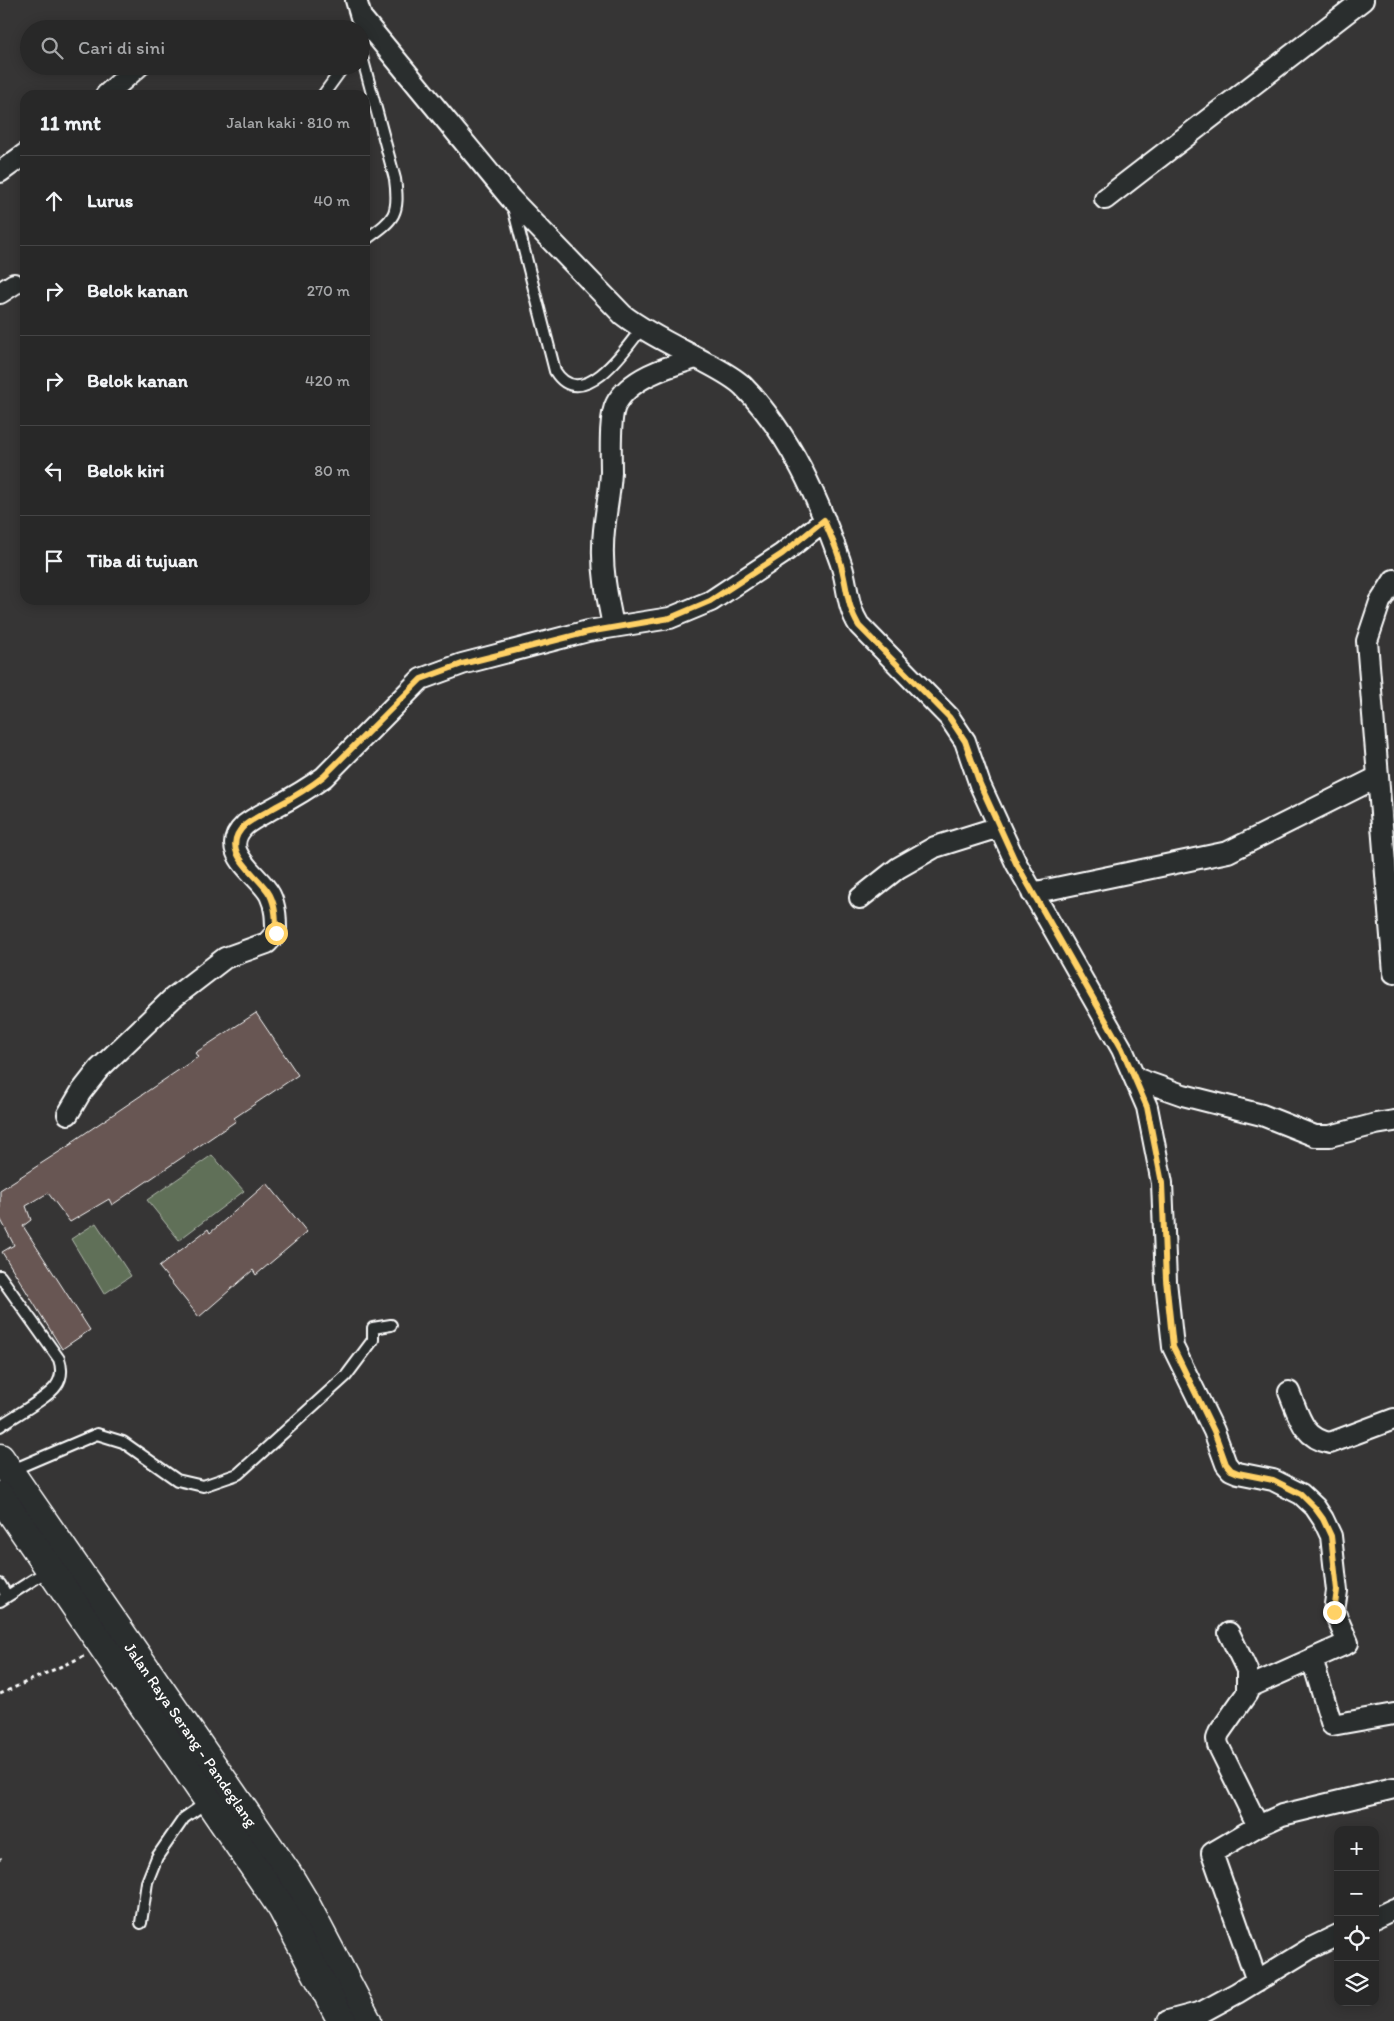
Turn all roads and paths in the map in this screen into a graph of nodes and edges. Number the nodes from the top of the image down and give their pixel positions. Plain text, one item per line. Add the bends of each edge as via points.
1 (1363, 0) edge
2 (370, 29) edge
3 (129, 75) edge
4 (337, 75) edge
5 (367, 75) edge
6 (112, 90) edge
7 (327, 90) edge
8 (20, 158) edge
9 (0, 172) edge
10 (511, 199) junction
11 (1105, 199) dead end
12 (370, 236) edge
13 (641, 329) junction
14 (696, 358) junction
15 (824, 520) junction
16 (1394, 580) edge
17 (613, 626) junction
18 (1378, 777) junction
19 (999, 827) junction
20 (1032, 893) junction
21 (860, 898) dead end
22 (1394, 973) edge
23 (1135, 1078) junction
24 (68, 1114) dead end
25 (1394, 1121) edge
26 (0, 1276) edge
27 (391, 1325) dead end
28 (1289, 1392) dead end
29 (1394, 1419) edge
30 (0, 1426) edge
31 (3, 1475) edge
32 (58, 1563) junction
33 (0, 1584) edge
34 (4, 1598) edge
35 (1229, 1633) dead end
36 (102, 1647) junction
37 (1312, 1659) junction
38 (1247, 1688) junction
39 (0, 1694) edge
40 (1394, 1714) edge
41 (1394, 1788) edge
42 (208, 1801) junction
43 (1258, 1826) junction
44 (1394, 1909) edge
45 (1379, 1916) edge
46 (141, 1923) dead end
47 (1334, 1937) edge
48 (1257, 1981) junction
49 (342, 2021) edge
50 (367, 2021) edge
51 (1168, 2021) edge

1 - 11 street
2 - 10 street
3 - 6 street
4 - 7 lane
5 - 12 lane via 397,196 397,208 392,217
8 - 9 street
10 - 13 street
10 - 13 lane via 555,371 561,380 576,386 587,383 608,369
13 - 14 street
14 - 15 street via 742,386 773,422 804,470
14 - 17 street via 647,376 628,389 616,403 603,545 603,566
15 - 17 street via 782,554 710,601 670,618
15 - 19 street via 841,563 850,608 859,626 949,717 965,741
16 - 18 street via 1380,602 1368,641
17 - 24 street via 462,664 421,679 324,776 244,826 237,836 235,849 270,894 276,911 276,933 267,943 225,958 174,998 99,1069
18 - 20 street via 1228,852
18 - 22 street
19 - 20 street
19 - 21 street via 934,847 898,868
20 - 23 street via 1122,1049
23 - 25 street via 1183,1095 1262,1115 1315,1136 1330,1136
23 - 37 street via 1147,1107 1162,1183 1166,1280 1173,1347 1214,1431 1226,1464 1238,1473 1273,1480 1301,1494 1315,1508 1331,1536 1337,1590 1334,1612 1348,1643
26 - 30 lane via 61,1366 60,1380 52,1391
27 - 31 lane via 373,1328 373,1340 346,1376 238,1474 203,1486 177,1480 123,1442 97,1434
28 - 29 street via 1308,1433 1319,1441 1330,1443
31 - 32 highway, Jalan Raya Serang - Pandeglang
32 - 34 lane
32 - 36 highway, Jalan Raya Serang - Pandeglang
32 - 50 highway, Jalan Raya Serang - Pandeglang via 287,1873
33 - 34 lane
35 - 38 street via 1247,1670
36 - 39 path
36 - 42 highway, Jalan Raya Serang - Pandeglang
37 - 38 street
37 - 40 street via 1332,1725
38 - 43 street via 1247,1693 1217,1739
41 - 43 street via 1294,1811
42 - 46 lane via 184,1818 157,1857 147,1882
42 - 49 highway, Jalan Raya Serang - Pandeglang via 282,1908
43 - 48 street via 1212,1853
44 - 45 street
47 - 48 street
48 - 51 street via 1202,2012

